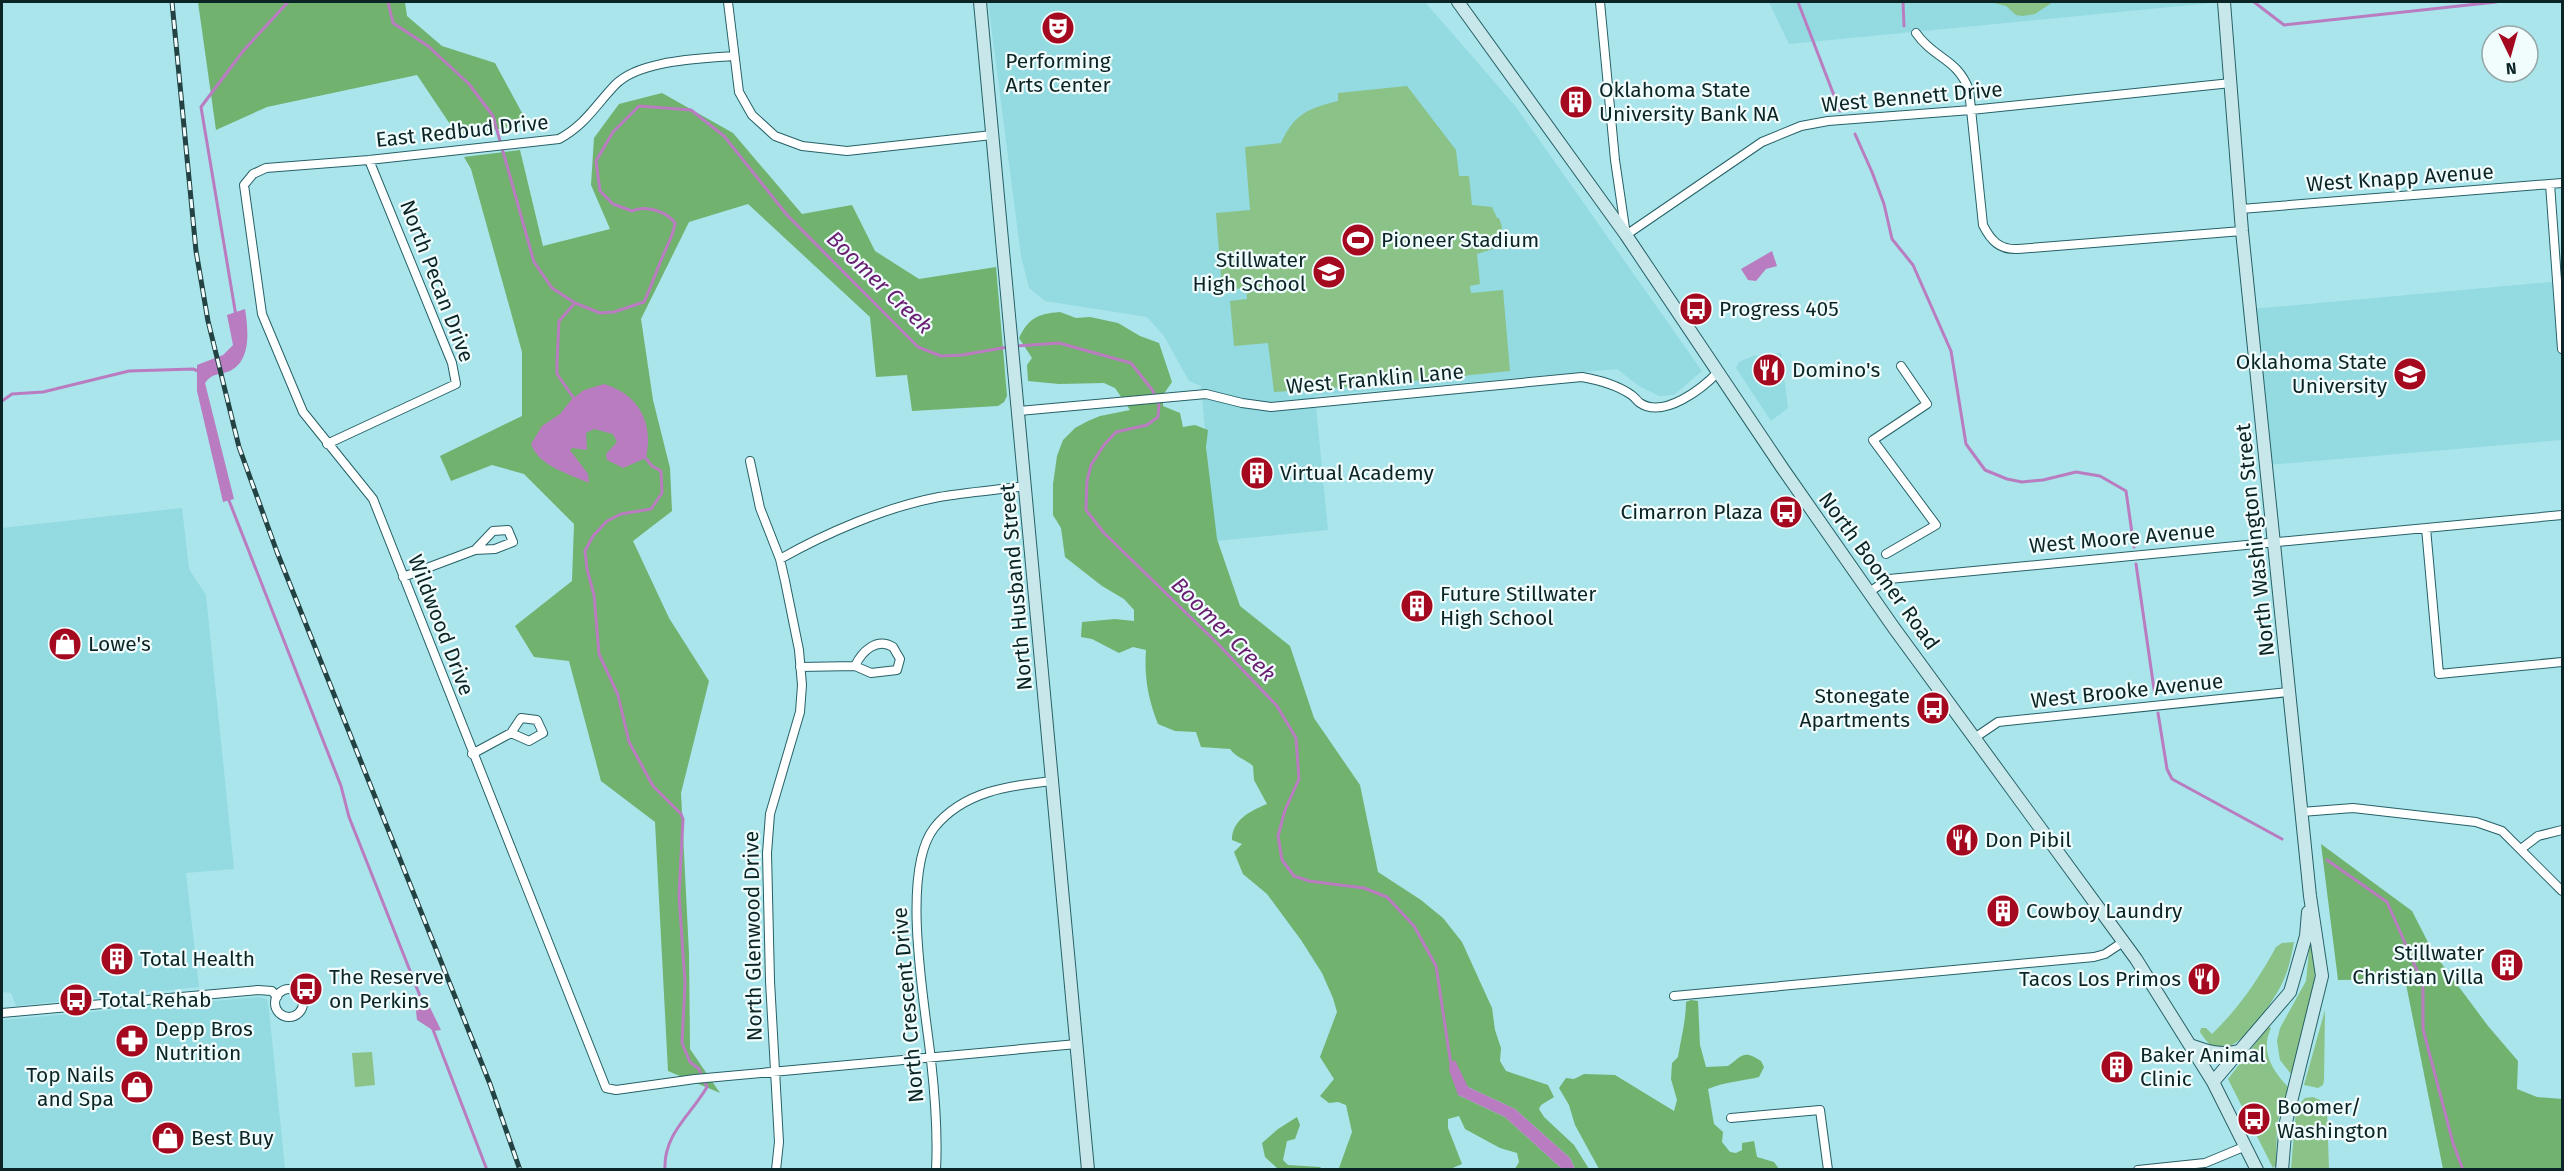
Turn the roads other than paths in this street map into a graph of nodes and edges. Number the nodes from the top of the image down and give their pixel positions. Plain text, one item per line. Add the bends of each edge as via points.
1 (728, 2) edge
2 (980, 2) edge
3 (1458, 2) edge
4 (1600, 2) edge
5 (2224, 2) edge
6 (1916, 33) dead end
7 (733, 56) junction
8 (2231, 83) junction
9 (1971, 110) junction
10 (992, 135) junction
11 (369, 160) junction
12 (2562, 183) edge
13 (244, 184) joint
14 (2550, 184) junction
15 (2241, 208) junction
16 (2242, 231) junction
17 (1626, 235) junction
18 (2562, 349) edge
19 (1901, 366) dead end
20 (1718, 372) junction
21 (1019, 411) junction
22 (327, 444) junction
23 (750, 461) dead end
24 (1026, 486) junction
25 (2562, 515) edge
26 (2426, 528) junction
27 (2275, 542) junction
28 (475, 550) dead end
29 (1886, 554) dead end
30 (780, 559) junction
31 (403, 577) junction
32 (1869, 592) junction
33 (2562, 662) edge
34 (855, 666) junction
35 (800, 667) junction
36 (2289, 693) junction
37 (511, 733) dead end
38 (1973, 739) junction
39 (472, 754) junction
40 (1054, 781) junction
41 (2301, 812) junction
42 (2562, 830) edge
43 (2521, 849) junction
44 (2562, 891) edge
45 (2310, 896) junction
46 (2123, 942) junction
47 (1674, 996) dead end
48 (277, 997) dead end
49 (2, 1013) edge
50 (1077, 1044) junction
51 (2190, 1045) junction
52 (2239, 1052) junction
53 (931, 1058) junction
54 (775, 1072) junction
55 (2213, 1082) junction
56 (1731, 1118) dead end
57 (2246, 1146) junction
58 (776, 1170) edge
59 (936, 1170) edge
60 (1088, 1170) edge
61 (1828, 1170) edge
62 (2138, 1170) edge
63 (2257, 1170) edge
64 (2282, 1170) edge

1 - 7 street
2 - 10 main road, North Husband Street
3 - 17 main road, North Boomer Road
4 - 17 street
5 - 8 main road, North Washington Street
6 - 9 street via 1929,50 1959,70 1969,90
7 - 10 street via 739,92 752,115 775,136 802,146 847,151
7 - 11 street, East Redbud Drive via 681,60 632,72 615,84 576,130 559,139
8 - 9 street, West Bennett Drive
8 - 15 main road, North Washington Street
9 - 16 street via 1983,225 1999,246 2011,250
9 - 17 street, West Bennett Drive via 1801,126 1762,142
10 - 21 main road, North Husband Street
11 - 13 street, East Redbud Drive via 266,168
11 - 22 street, North Pecan Drive via 452,363 456,384
12 - 14 street, West Knapp Avenue
13 - 22 street, Wildwood Drive via 262,314 303,412
14 - 15 street, West Knapp Avenue
14 - 18 street
15 - 16 main road, North Washington Street
16 - 27 main road, North Washington Street
17 - 20 main road, North Boomer Road
19 - 29 street via 1927,404 1873,440 1936,525
20 - 21 street, West Franklin Lane via 1706,385 1674,404 1656,406 1642,405 1631,394 1604,381 1582,377 1271,406 1206,394
20 - 32 main road, North Boomer Road
21 - 24 main road, North Husband Street
22 - 31 street, Wildwood Drive via 373,499
23 - 30 street, North Glenwood Drive via 760,508
24 - 30 street via 938,497 881,514 810,542
24 - 40 main road, North Husband Street
25 - 26 street, West Moore Avenue
26 - 27 street, West Moore Avenue
26 - 33 street via 2439,674
27 - 32 street, West Moore Avenue via 1889,579
27 - 36 main road, North Washington Street
28 - 31 street
30 - 35 street, North Glenwood Drive
31 - 39 street, Wildwood Drive
32 - 38 main road, North Boomer Road
34 - 34 street via 872,673 890,673 897,670 900,658 893,647 882,643 860,656
34 - 35 street
35 - 54 street, North Glenwood Drive via 800,712 770,814 767,853
36 - 38 street, West Brooke Avenue via 1998,722
36 - 41 main road, North Washington Street
37 - 39 street
38 - 46 main road, North Boomer Road
39 - 54 street, Wildwood Drive via 606,1088
40 - 50 main road, North Husband Street
40 - 53 street, North Crescent Drive via 1007,787 968,800 934,828 924,848 915,890
41 - 43 street via 2353,808 2476,822 2502,831
41 - 45 main road, North Washington Street
42 - 43 street via 2538,836
43 - 44 street
45 - 52 main road, North Washington Street via 2306,936 2290,992
45 - 64 main road, North Washington Street via 2322,975 2286,1122
46 - 47 street via 2094,957
46 - 51 main road, North Boomer Road
48 - 49 street via 272,991 258,990
50 - 53 street
50 - 60 main road, North Husband Street
51 - 52 main road via 2217,1054
51 - 55 main road, North Boomer Road
52 - 55 main road, North Washington Street
53 - 54 street
53 - 59 street, North Crescent Drive
54 - 58 street, North Glenwood Drive via 779,1142
55 - 57 main road, North Boomer Road
56 - 61 street via 1820,1110
57 - 62 street via 2205,1163
57 - 63 main road, North Boomer Road

